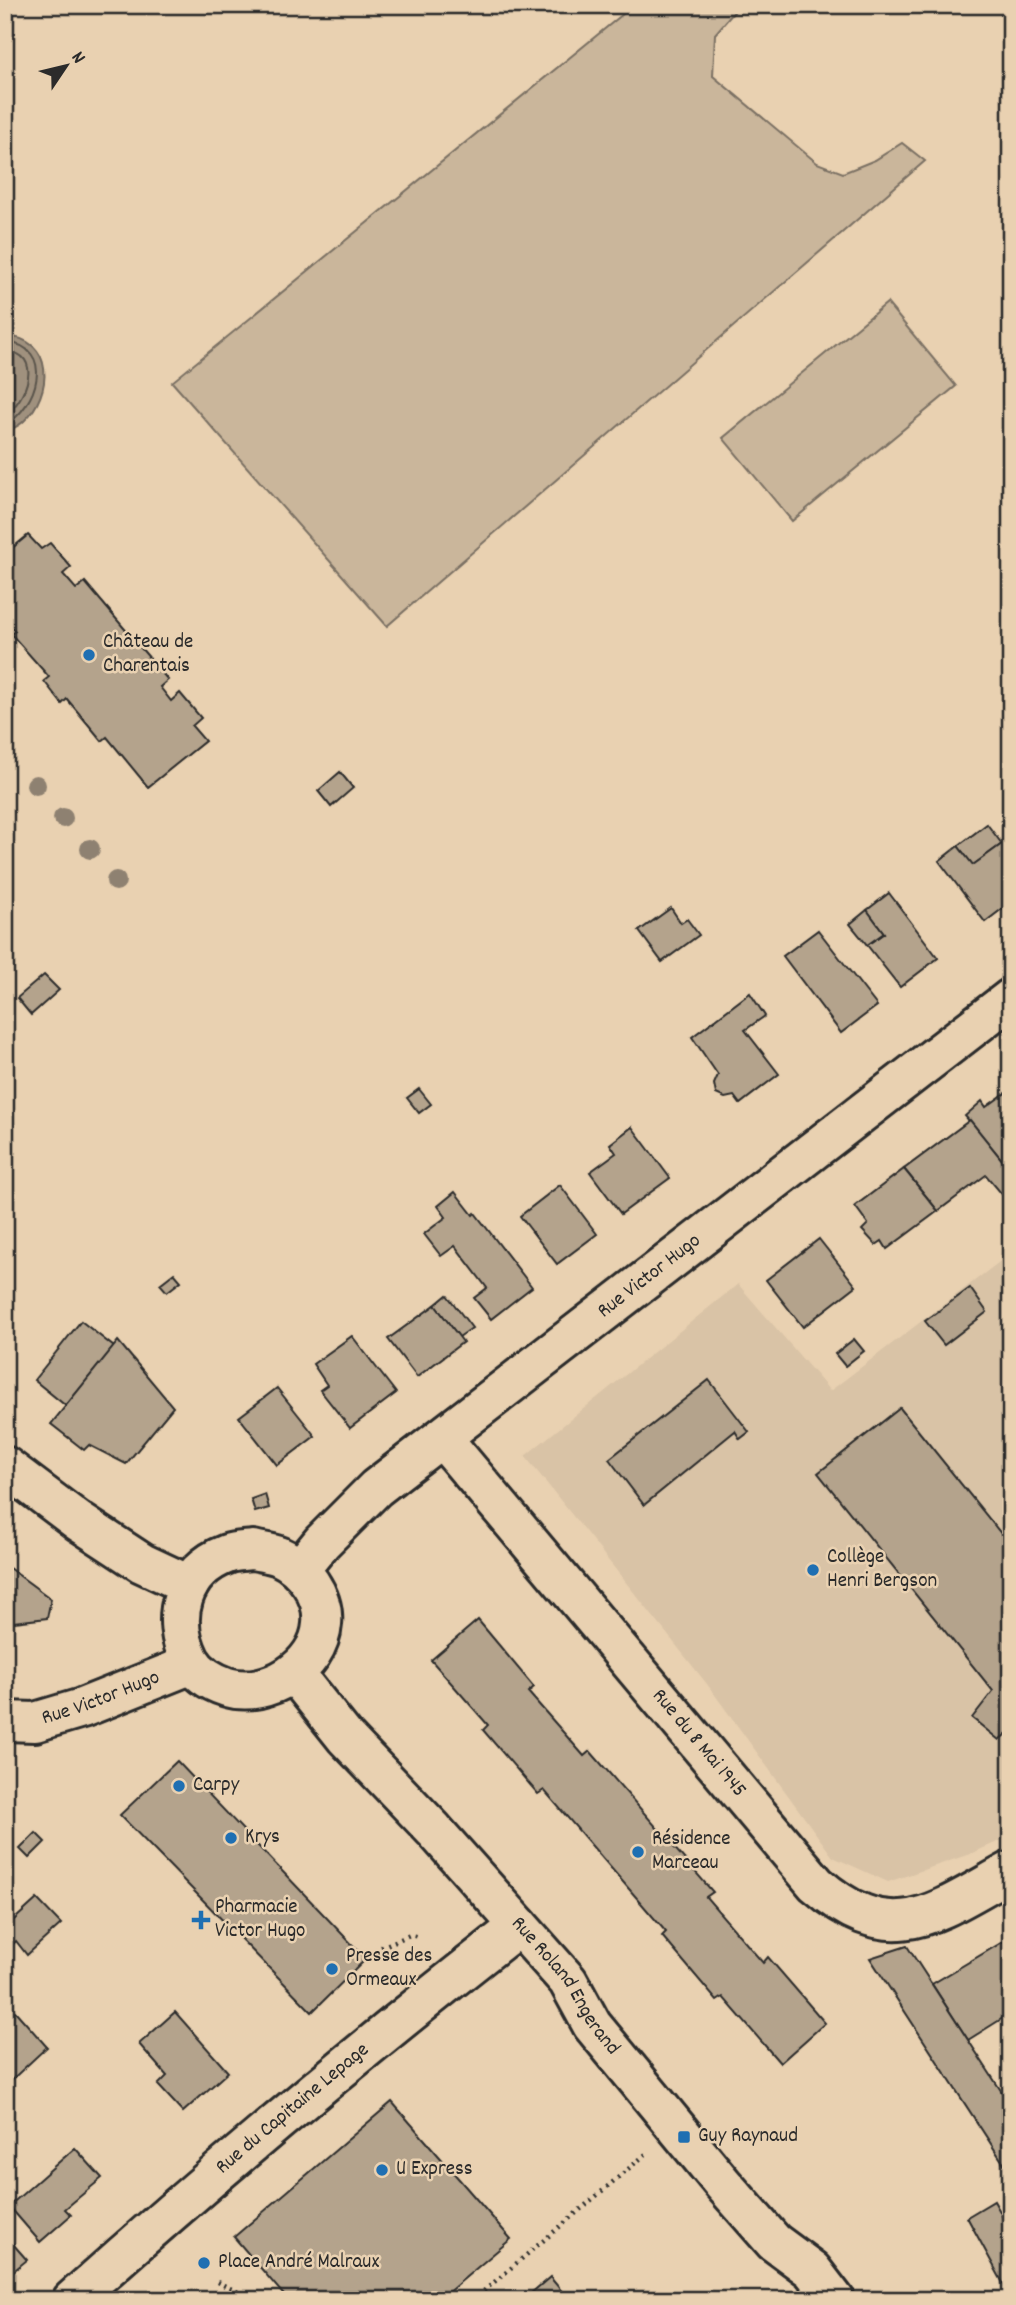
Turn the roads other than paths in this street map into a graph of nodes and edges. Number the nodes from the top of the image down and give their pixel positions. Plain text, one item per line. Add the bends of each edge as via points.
1 (1011, 998) edge
2 (442, 1438) junction
3 (5, 1466) edge
4 (300, 1569) junction
5 (189, 1585) junction
6 (192, 1664) junction
7 (294, 1673) junction
8 (5, 1721) edge
9 (1011, 1871) edge
10 (519, 1926) junction
11 (72, 2300) edge
12 (835, 2300) edge

1 - 2 street, Rue Victor Hugo
2 - 4 street, Rue Victor Hugo via 376,1488
2 - 9 street, Rue du 8 Mai 1945 via 816,1884 839,1904 864,1915 909,1920 931,1914
3 - 5 street via 142,1563
4 - 5 street via 278,1555 253,1550 228,1554 205,1566
4 - 7 street via 317,1594 323,1624 314,1650
5 - 6 street via 179,1612 181,1641
6 - 7 street via 211,1682 252,1690 274,1685
6 - 8 street, Rue Victor Hugo via 82,1708 35,1722
7 - 10 street, Rue Roland Engerand via 345,1737
10 - 11 street, Rue du Capitaine Lepage via 163,2218
10 - 12 street, Rue Roland Engerand via 568,1981 592,2025 774,2242 812,2270

